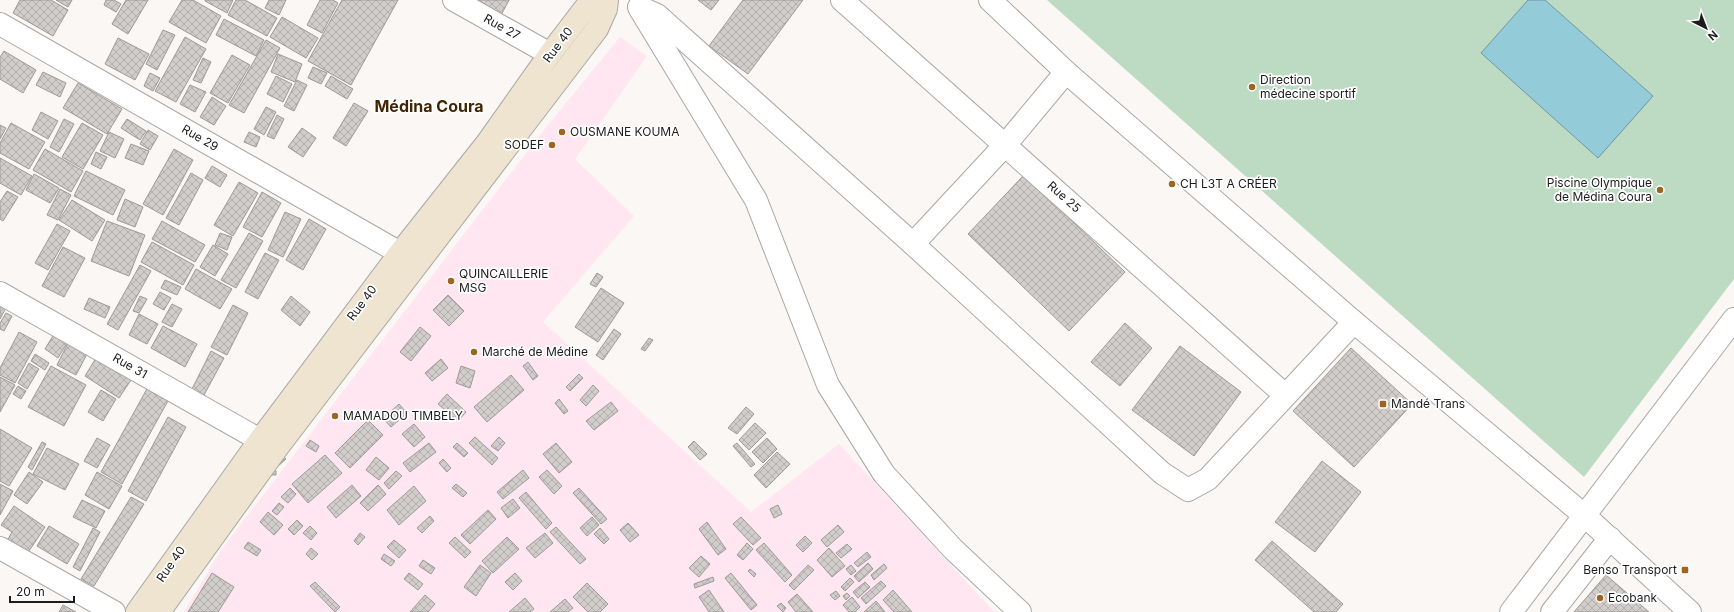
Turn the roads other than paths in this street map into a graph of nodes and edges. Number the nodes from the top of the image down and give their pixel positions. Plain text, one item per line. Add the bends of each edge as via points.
1 (454, 0) edge
2 (595, 0) edge
3 (607, 0) edge
4 (842, 0) edge
5 (990, 0) edge
6 (637, 4) edge
7 (0, 24) edge
8 (550, 54) junction
9 (1066, 72) junction
10 (1006, 144) junction
11 (913, 244) junction
12 (400, 253) junction
13 (0, 292) edge
14 (1734, 319) edge
15 (1354, 322) junction
16 (1285, 395) junction
17 (260, 440) junction
18 (1585, 516) junction
19 (1610, 538) junction
20 (0, 548) edge
21 (114, 612) edge
22 (137, 612) edge
23 (159, 612) edge
24 (1020, 612) edge
25 (1511, 612) edge
26 (1552, 612) edge
27 (1690, 612) edge

1 - 8 street, Rue 27
2 - 8 main road, Rue 40
3 - 23 main road, Rue 40 via 597,29 277,448
4 - 10 street, Rue 25
5 - 9 street
6 - 11 street via 657,15
6 - 24 street via 756,200 828,385 884,474 953,549
7 - 12 street, Rue 29
8 - 12 main road, Rue 40 via 487,143
9 - 10 street
9 - 15 street
10 - 11 street
10 - 16 street, Rue 25
11 - 16 street via 1162,473 1188,490 1208,479
12 - 17 main road, Rue 40
13 - 17 street, Rue 31
14 - 18 street
15 - 16 street
15 - 18 street
17 - 22 main road, Rue 40
18 - 19 street
18 - 25 street
19 - 26 street
19 - 27 street
20 - 21 street

